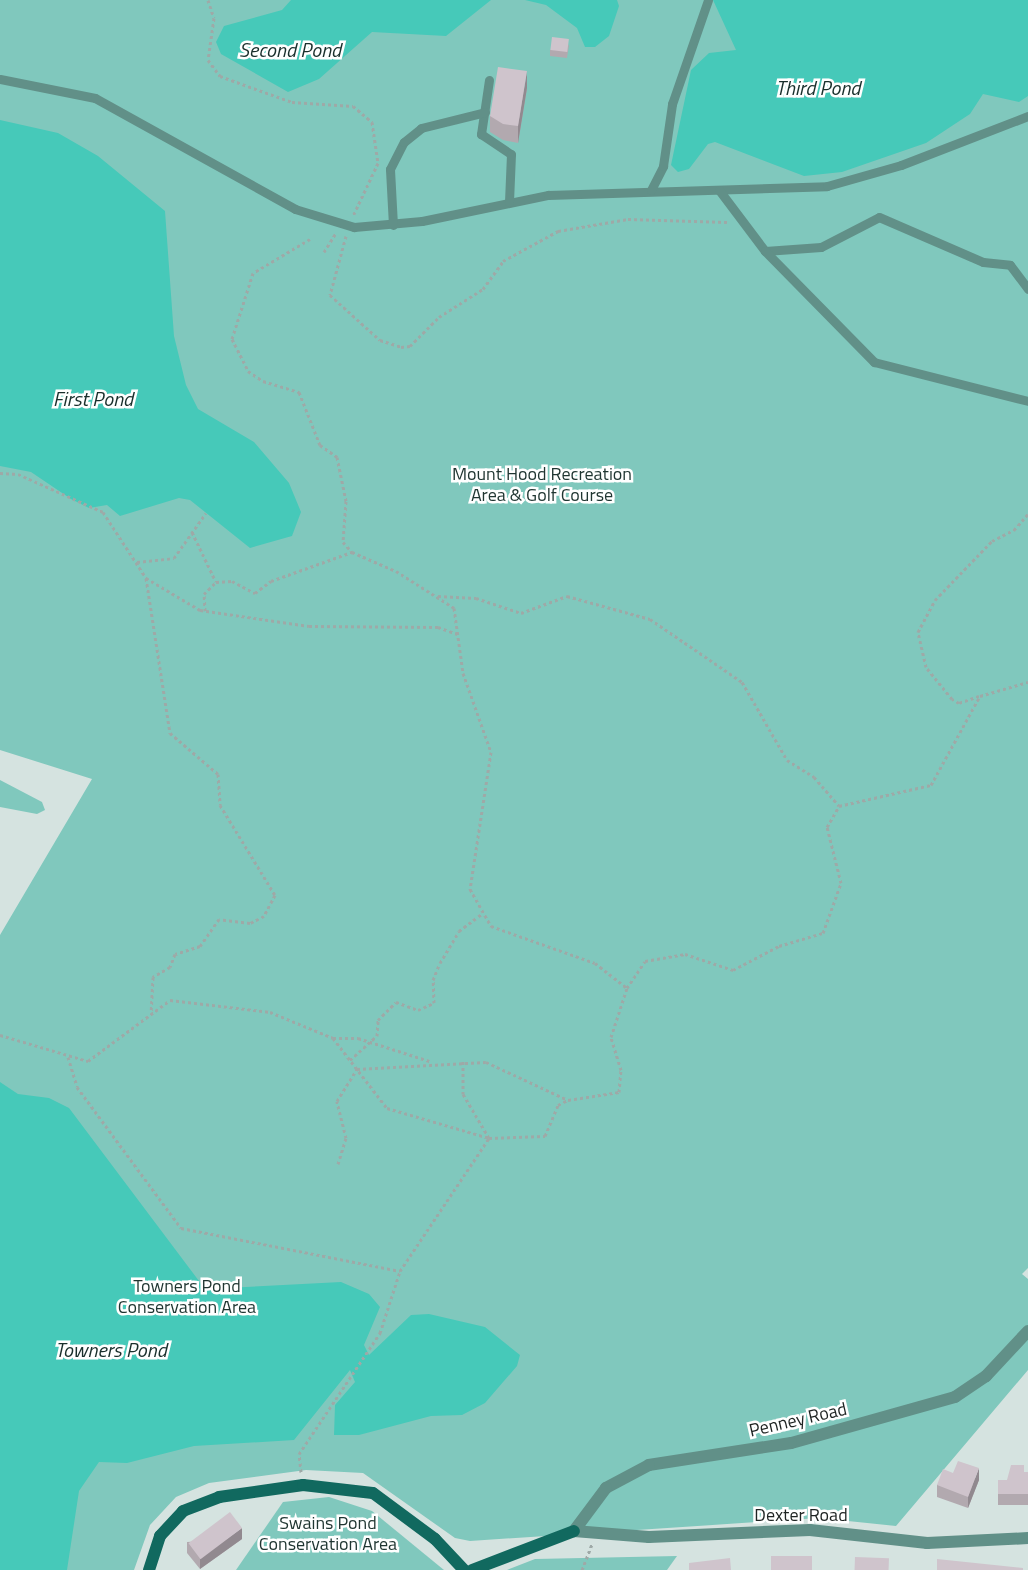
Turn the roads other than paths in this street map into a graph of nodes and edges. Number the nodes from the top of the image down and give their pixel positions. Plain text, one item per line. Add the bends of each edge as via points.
1 (708, 0) edge
2 (0, 80) edge
3 (489, 80) dead end
4 (484, 112) junction
5 (1028, 116) edge
6 (651, 190) junction
7 (719, 190) junction
8 (509, 202) junction
9 (393, 225) junction
10 (765, 251) junction
11 (1028, 289) edge
12 (1028, 401) edge
13 (1028, 1331) edge
14 (574, 1531) junction
15 (1028, 1538) edge
16 (149, 1570) edge
17 (464, 1570) edge
18 (472, 1570) edge

1 - 6 lane via 672,104 663,166
2 - 9 lane via 95,98 295,209 350,226
3 - 4 lane
4 - 8 lane via 482,136 507,149 513,160
4 - 9 lane via 421,128 404,142 390,169
5 - 7 lane via 901,165 827,186
6 - 7 lane
6 - 8 lane
7 - 10 lane
8 - 9 lane
10 - 11 lane via 821,247 879,217 983,262 1010,266
10 - 12 lane via 874,362
13 - 14 street, Penney Road via 986,1376 955,1397 791,1443 649,1465 606,1488
14 - 15 street, Dexter Road via 649,1537 810,1530 936,1544
14 - 18 street
16 - 17 street via 160,1536 188,1508 303,1485 373,1493 435,1539

